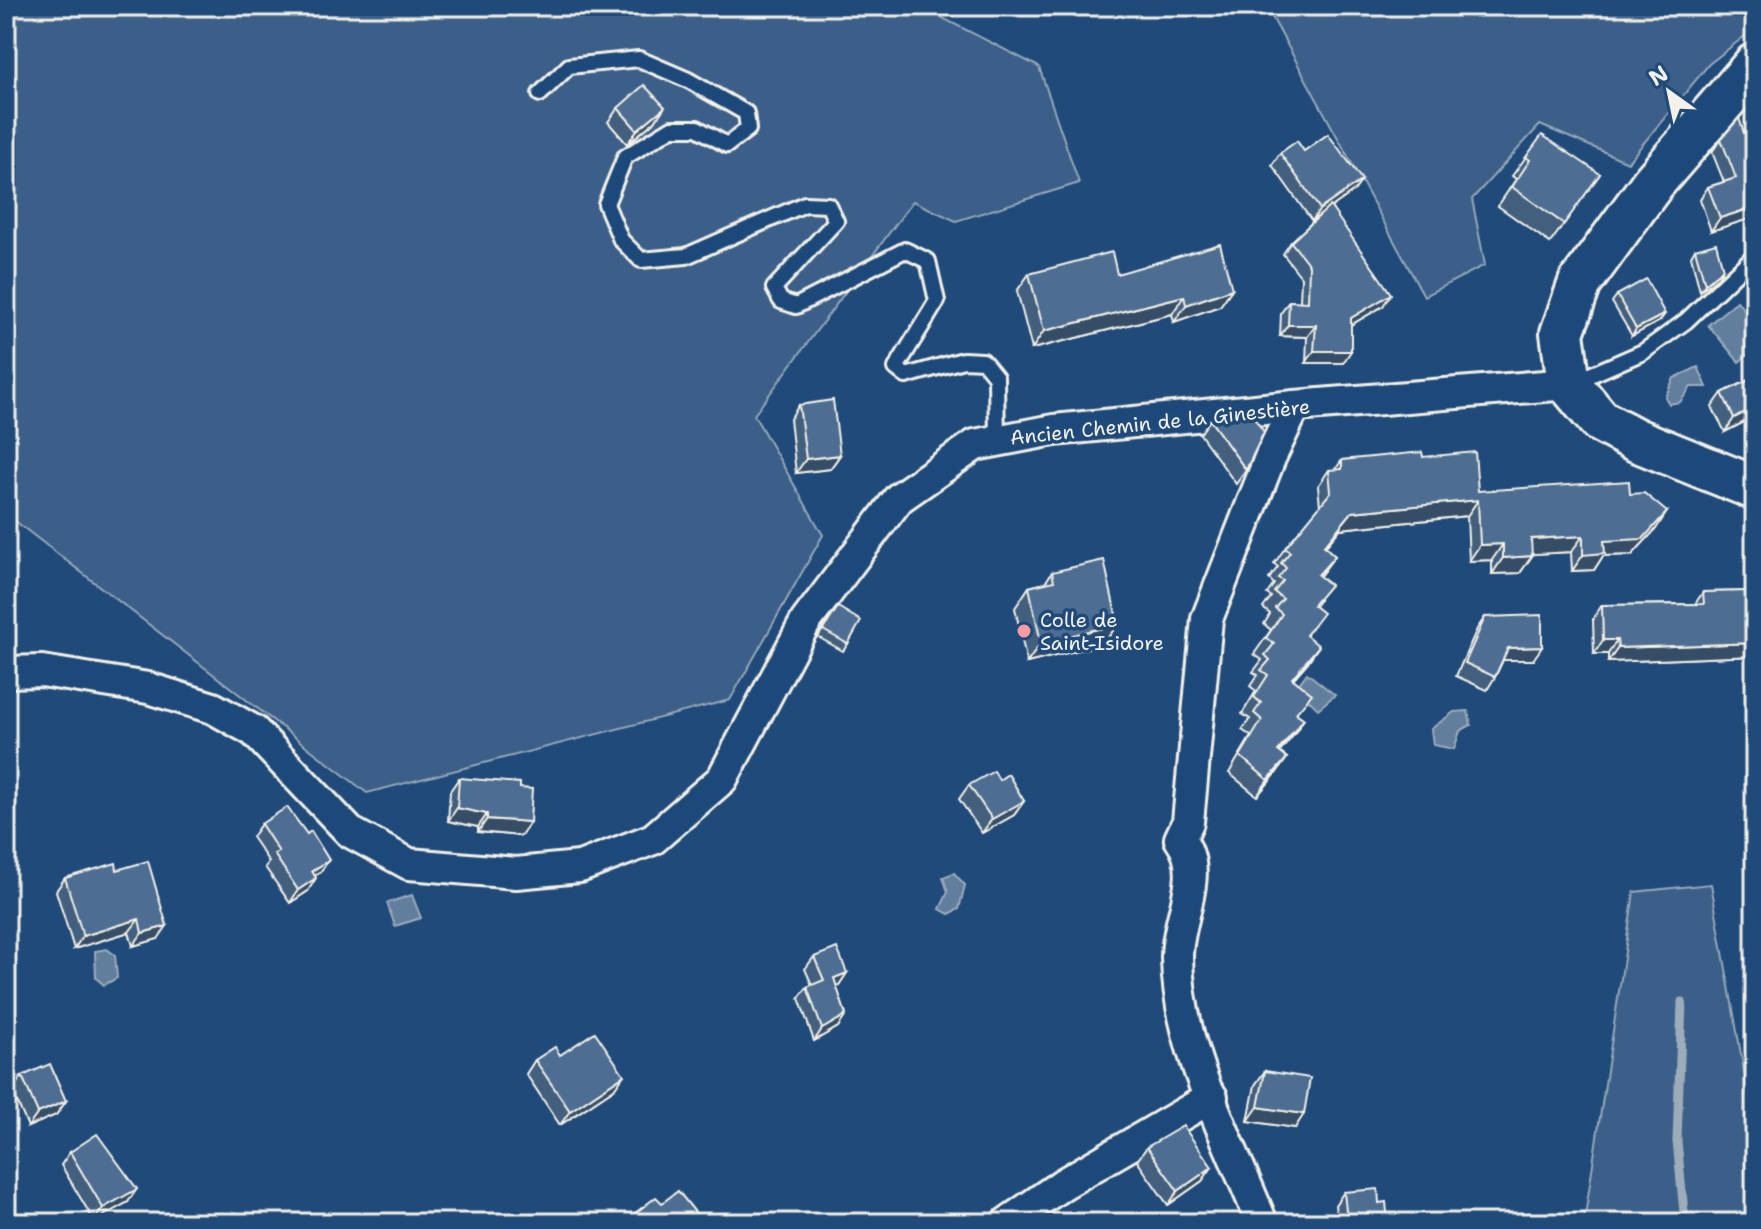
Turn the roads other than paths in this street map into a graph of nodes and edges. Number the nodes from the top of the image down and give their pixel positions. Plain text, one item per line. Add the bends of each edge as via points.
1 (1755, 65) edge
2 (540, 94) dead end
3 (1755, 255) edge
4 (1569, 384) junction
5 (1295, 406) junction
6 (997, 441) junction
7 (1755, 488) edge
8 (6, 672) edge
9 (1212, 1097) junction
10 (1007, 1223) edge
11 (1262, 1223) edge

1 - 4 street via 1653,183 1580,283 1562,333
2 - 6 lane via 569,66 639,59 746,113 748,129 727,145 697,128 672,128 625,157 606,204 621,240 641,260 686,256 805,204 828,205 836,221 774,288 781,301 796,306 905,250 928,261 937,301 896,368 906,376 963,360 983,361 996,377
3 - 4 lane via 1686,321 1643,352
4 - 5 street, Ancien Chemin de la Ginestière
4 - 7 street via 1600,421
5 - 6 street, Ancien Chemin de la Ginestière via 1054,430
5 - 9 street via 1207,619 1188,822 1180,839 1190,853 1191,875 1177,956 1189,1039
6 - 8 street, Ancien Chemin de la Ginestière via 975,445 899,498 806,621 722,779 653,839 580,867 516,873 409,864 350,832 254,731 213,708 148,688 42,671
9 - 10 street
9 - 11 street

